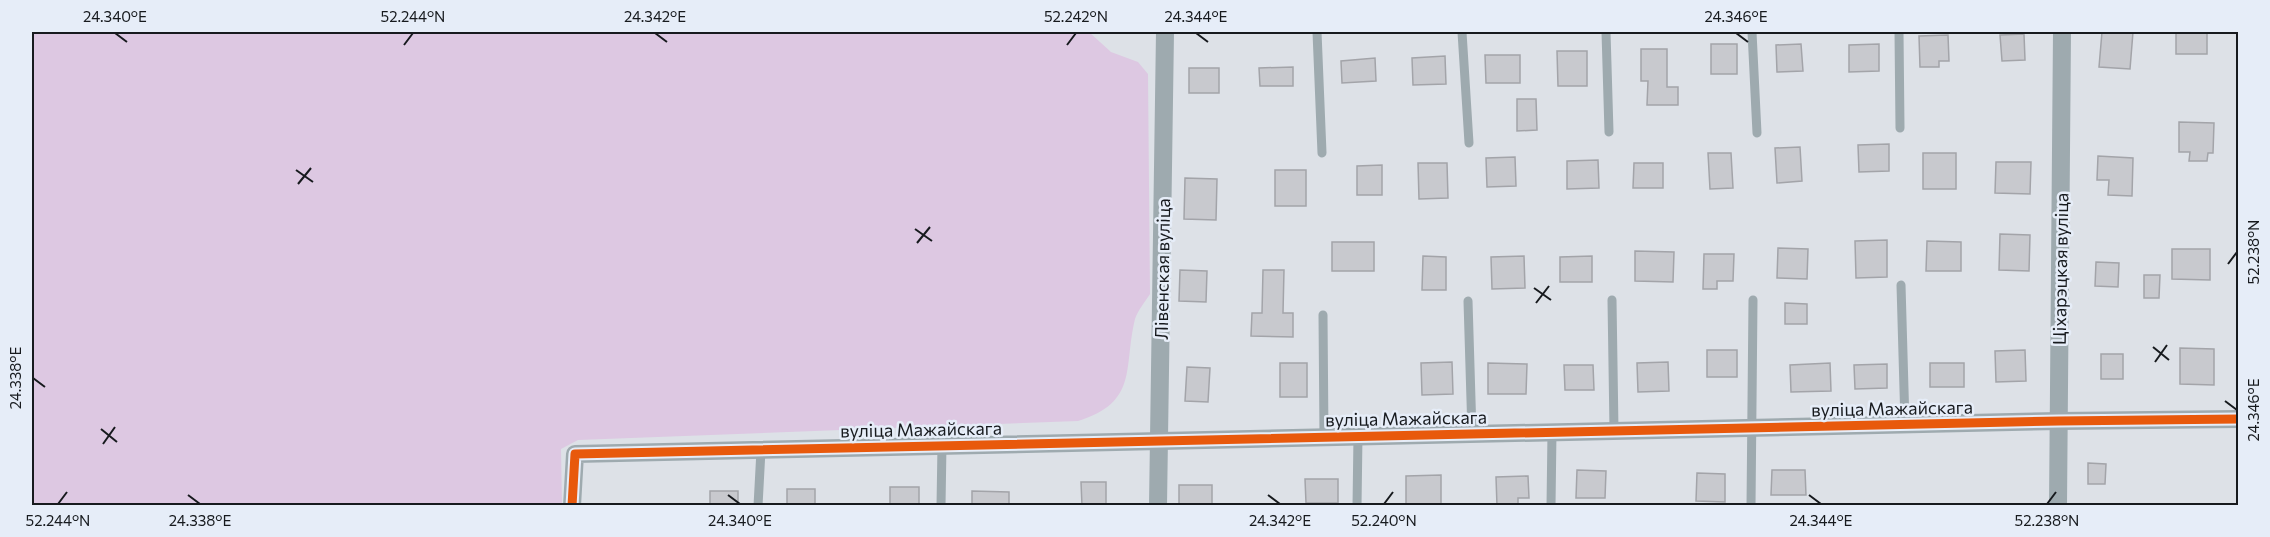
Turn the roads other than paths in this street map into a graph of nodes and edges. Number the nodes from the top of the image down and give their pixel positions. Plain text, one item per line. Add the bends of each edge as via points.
1 (1165, 32) edge
2 (1317, 32) edge
3 (1462, 32) edge
4 (1606, 32) edge
5 (1752, 32) edge
6 (1899, 32) edge
7 (2062, 32) edge
8 (1900, 128) dead end
9 (1609, 132) dead end
10 (1757, 133) dead end
11 (1469, 143) dead end
12 (1322, 153) dead end
13 (1901, 285) dead end
14 (1612, 300) dead end
15 (1753, 300) dead end
16 (1468, 301) dead end
17 (1323, 315) dead end
18 (2238, 419) edge
19 (2059, 421) junction
20 (1905, 424) junction
21 (1753, 428) junction
22 (1614, 430) junction
23 (1552, 432) junction
24 (1472, 434) junction
25 (1358, 436) junction
26 (1324, 437) junction
27 (1160, 440) junction
28 (942, 445) junction
29 (761, 450) junction
30 (572, 506) edge
31 (758, 506) edge
32 (941, 506) edge
33 (1158, 506) edge
34 (1357, 506) edge
35 (1551, 506) edge
36 (1751, 506) edge
37 (2058, 506) edge

1 - 27 street, Лівенская вуліца
2 - 12 lane
3 - 11 lane
4 - 9 lane
5 - 10 lane
6 - 8 lane
7 - 19 street, Ціхарэцкая вуліца
13 - 20 lane
14 - 22 lane
15 - 21 lane
16 - 24 lane
17 - 26 lane
18 - 19 street, вуліца Мажайскага
19 - 20 street, вуліца Мажайскага
19 - 37 street, Ціхарэцкая вуліца
20 - 21 street, вуліца Мажайскага
21 - 22 street, вуліца Мажайскага
21 - 36 lane
22 - 23 street, вуліца Мажайскага
23 - 24 street, вуліца Мажайскага
23 - 35 lane
24 - 25 street, вуліца Мажайскага
25 - 26 street, вуліца Мажайскага
25 - 34 lane
26 - 27 street, вуліца Мажайскага
27 - 28 street, вуліца Мажайскага
27 - 33 street, Лівенская вуліца
28 - 29 street, вуліца Мажайскага
28 - 32 lane
29 - 30 street, вуліца Мажайскага via 575,454
29 - 31 lane

